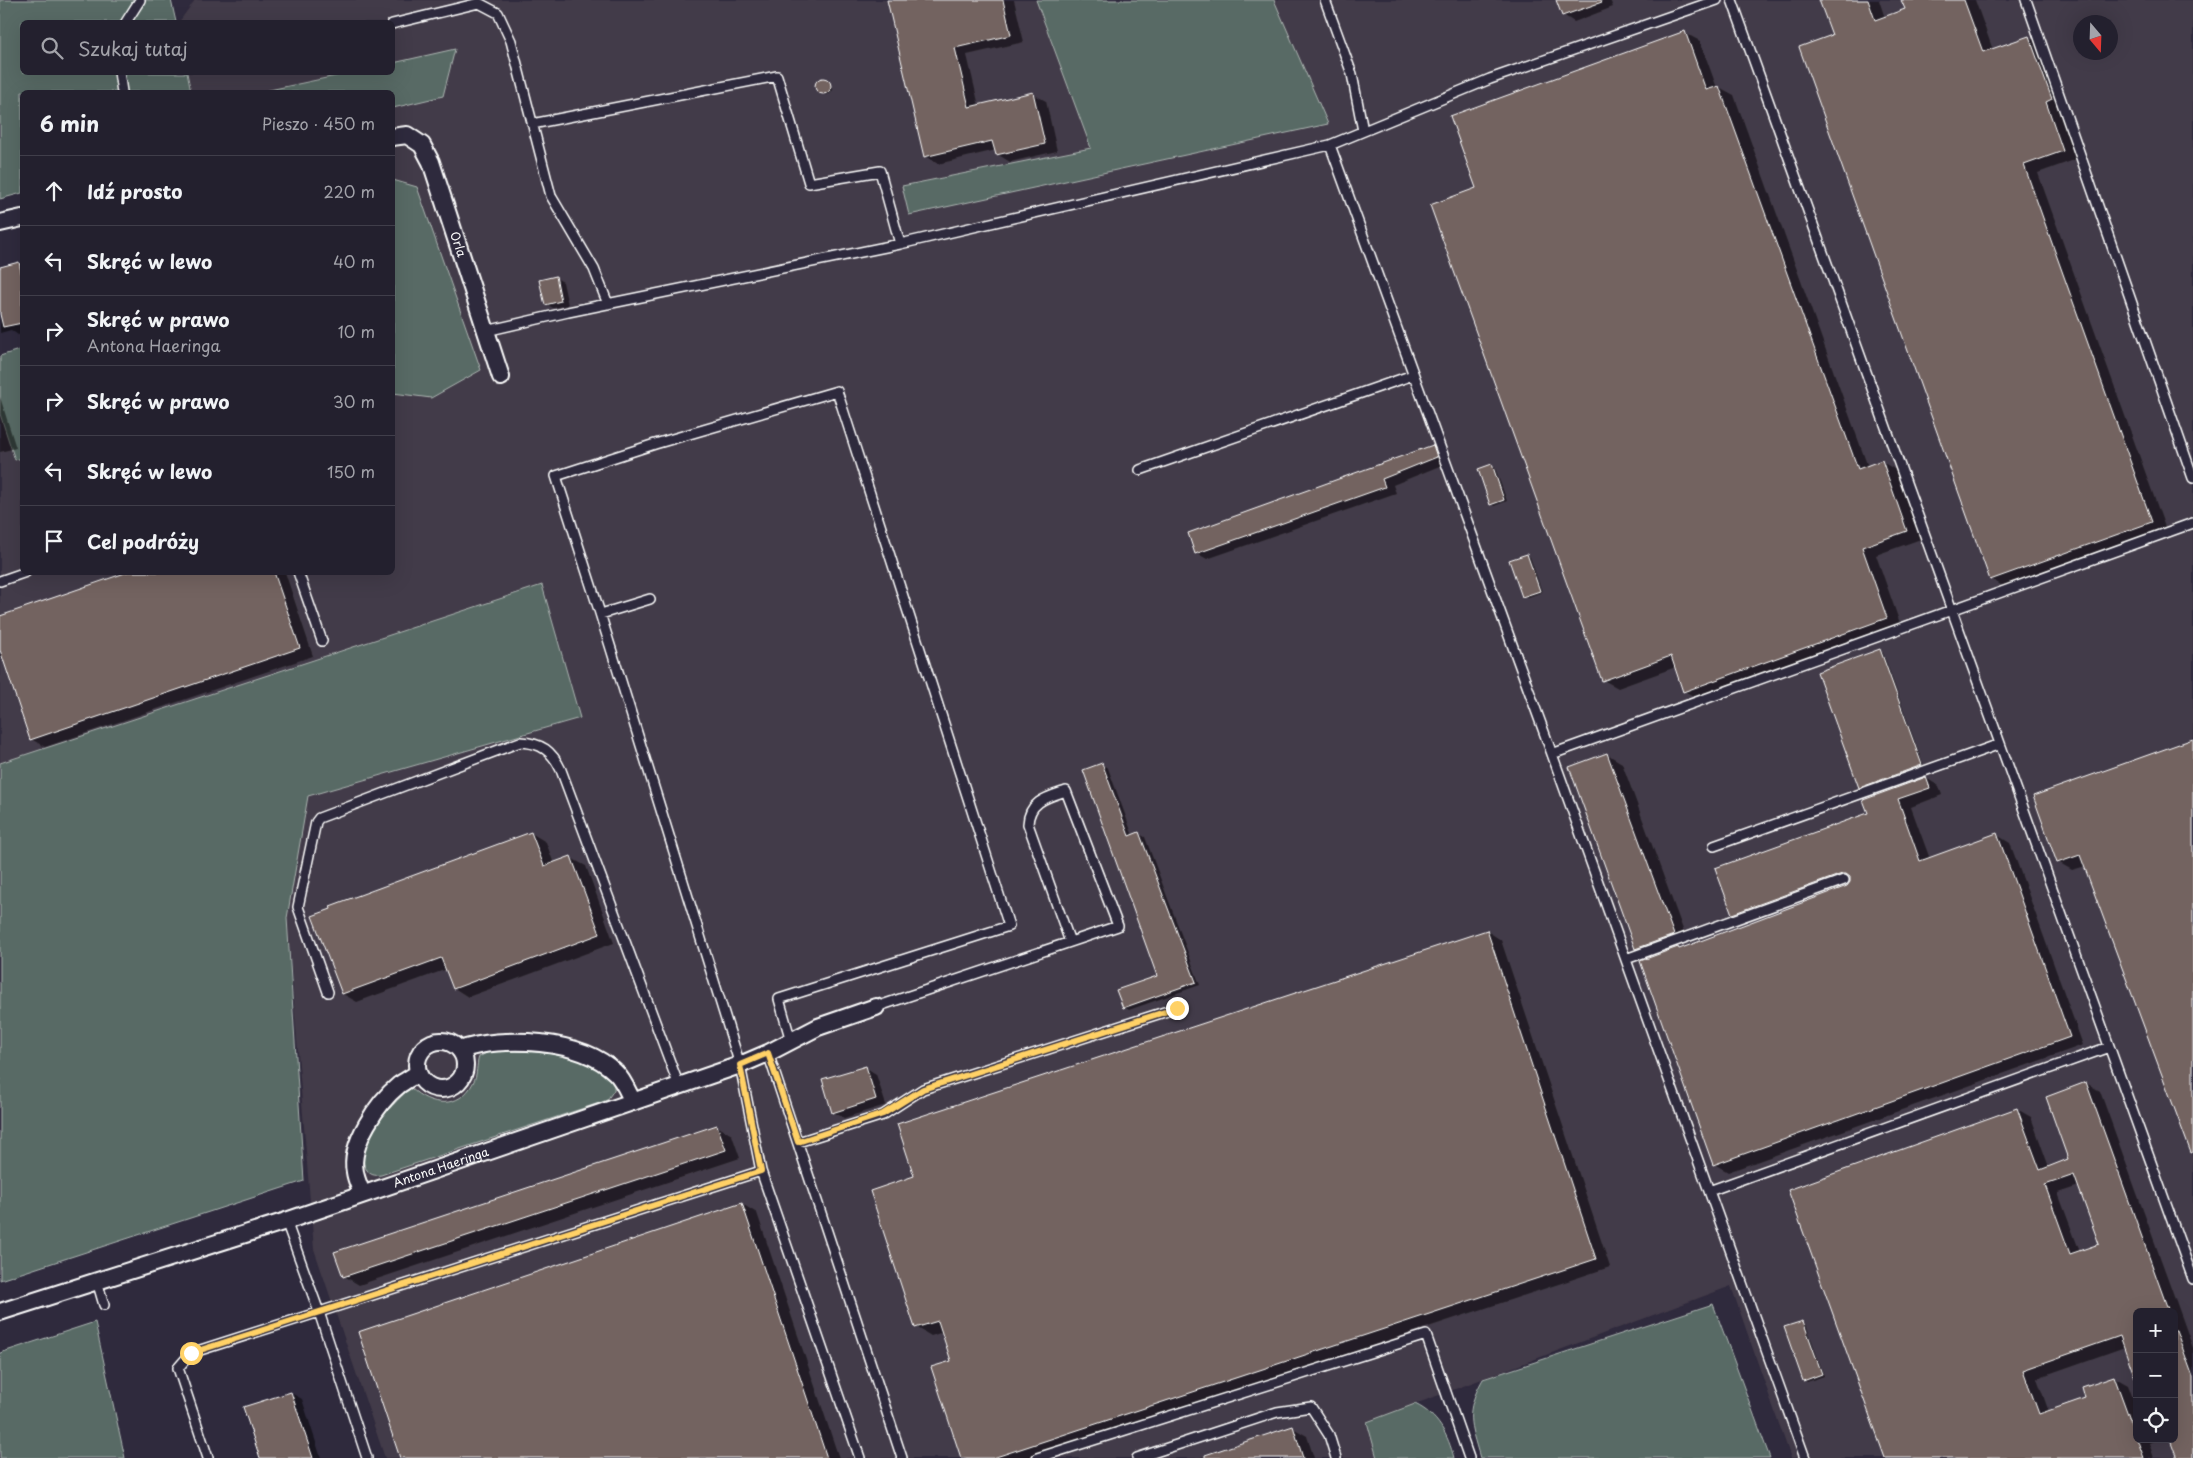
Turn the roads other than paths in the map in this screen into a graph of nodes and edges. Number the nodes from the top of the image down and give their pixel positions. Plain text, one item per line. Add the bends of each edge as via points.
1 (140, 0) edge
2 (1325, 0) edge
3 (1717, 0) edge
4 (1732, 0) edge
5 (2026, 0) edge
6 (127, 20) edge
7 (395, 23) edge
8 (119, 75) edge
9 (122, 90) edge
10 (532, 124) junction
11 (1363, 130) junction
12 (395, 137) edge
13 (1330, 145) junction
14 (20, 218) edge
15 (0, 223) edge
16 (900, 244) junction
17 (608, 304) junction
18 (486, 331) junction
19 (1413, 375) junction
20 (501, 377) dead end
21 (1140, 470) dead end
22 (2193, 478) edge
23 (2193, 523) edge
24 (20, 574) edge
25 (299, 575) edge
26 (0, 581) edge
27 (650, 599) dead end
28 (1952, 610) junction
29 (601, 614) junction
30 (322, 641) dead end
31 (2000, 744) junction
32 (1552, 754) junction
33 (1714, 846) dead end
34 (1844, 880) dead end
35 (1070, 942) junction
36 (1626, 960) junction
37 (328, 992) dead end
38 (876, 1007) joint
39 (1177, 1008) dead end
40 (791, 1041) junction
41 (2110, 1047) junction
42 (460, 1050) junction
43 (768, 1053) junction
44 (740, 1065) junction
45 (418, 1072) junction
46 (679, 1086) junction
47 (633, 1102) junction
48 (798, 1142) junction
49 (761, 1171) junction
50 (1709, 1191) junction
51 (362, 1194) junction
52 (286, 1220) junction
53 (2193, 1279) edge
54 (97, 1281) junction
55 (104, 1305) dead end
56 (0, 1312) edge
57 (319, 1312) junction
58 (208, 1458) edge
59 (367, 1458) edge
60 (860, 1458) edge
61 (902, 1458) edge
62 (1036, 1458) edge
63 (1136, 1458) edge
64 (1336, 1458) edge
65 (1469, 1458) edge
66 (1805, 1458) edge

1 - 6 lane
2 - 11 lane via 1352,74
3 - 11 lane via 1490,79
4 - 28 lane
5 - 22 lane
7 - 10 lane via 480,3 498,14 511,41
8 - 9 lane
10 - 16 lane via 777,76 809,184 880,171
10 - 17 lane via 551,196 594,269
11 - 13 lane
12 - 18 street, Orla via 407,135 422,145 431,162
13 - 16 lane
13 - 19 lane
14 - 15 street
16 - 17 lane
17 - 18 lane
18 - 20 street, Orla
19 - 21 lane
19 - 32 lane
23 - 28 lane
24 - 26 lane
25 - 30 lane
27 - 29 lane
28 - 31 lane
28 - 32 lane
29 - 40 lane via 556,476 647,446 836,392 1009,926 779,999
29 - 44 lane
31 - 33 lane
31 - 41 lane
32 - 36 lane
34 - 36 lane
35 - 35 lane via 1118,926 1066,791 1036,804 1028,814 1028,824
35 - 38 lane
36 - 50 lane
37 - 46 lane via 298,908 319,818 520,742 532,742 549,751 561,770
38 - 40 street, Antona Haeringa via 818,1027
39 - 48 lane via 923,1089 883,1114
40 - 43 street, Antona Haeringa
41 - 50 lane
41 - 53 lane
42 - 45 street via 443,1041 427,1046 418,1059
42 - 45 street via 466,1062 465,1070 451,1088 429,1086
42 - 47 street via 493,1042 569,1048 604,1062 620,1076
43 - 44 street, Antona Haeringa
43 - 48 lane
44 - 46 street, Antona Haeringa
44 - 49 lane
45 - 51 street via 398,1086 365,1127 358,1146 355,1171
46 - 47 street, Antona Haeringa
47 - 51 street, Antona Haeringa
48 - 61 lane
49 - 57 lane
49 - 60 lane
50 - 66 lane
51 - 52 street, Antona Haeringa
52 - 54 street, Antona Haeringa
52 - 57 lane
54 - 55 lane
54 - 56 street, Antona Haeringa
57 - 58 lane via 191,1353 178,1368
57 - 59 lane
62 - 65 lane via 1426,1335
63 - 64 lane via 1277,1412 1312,1407 1329,1435

